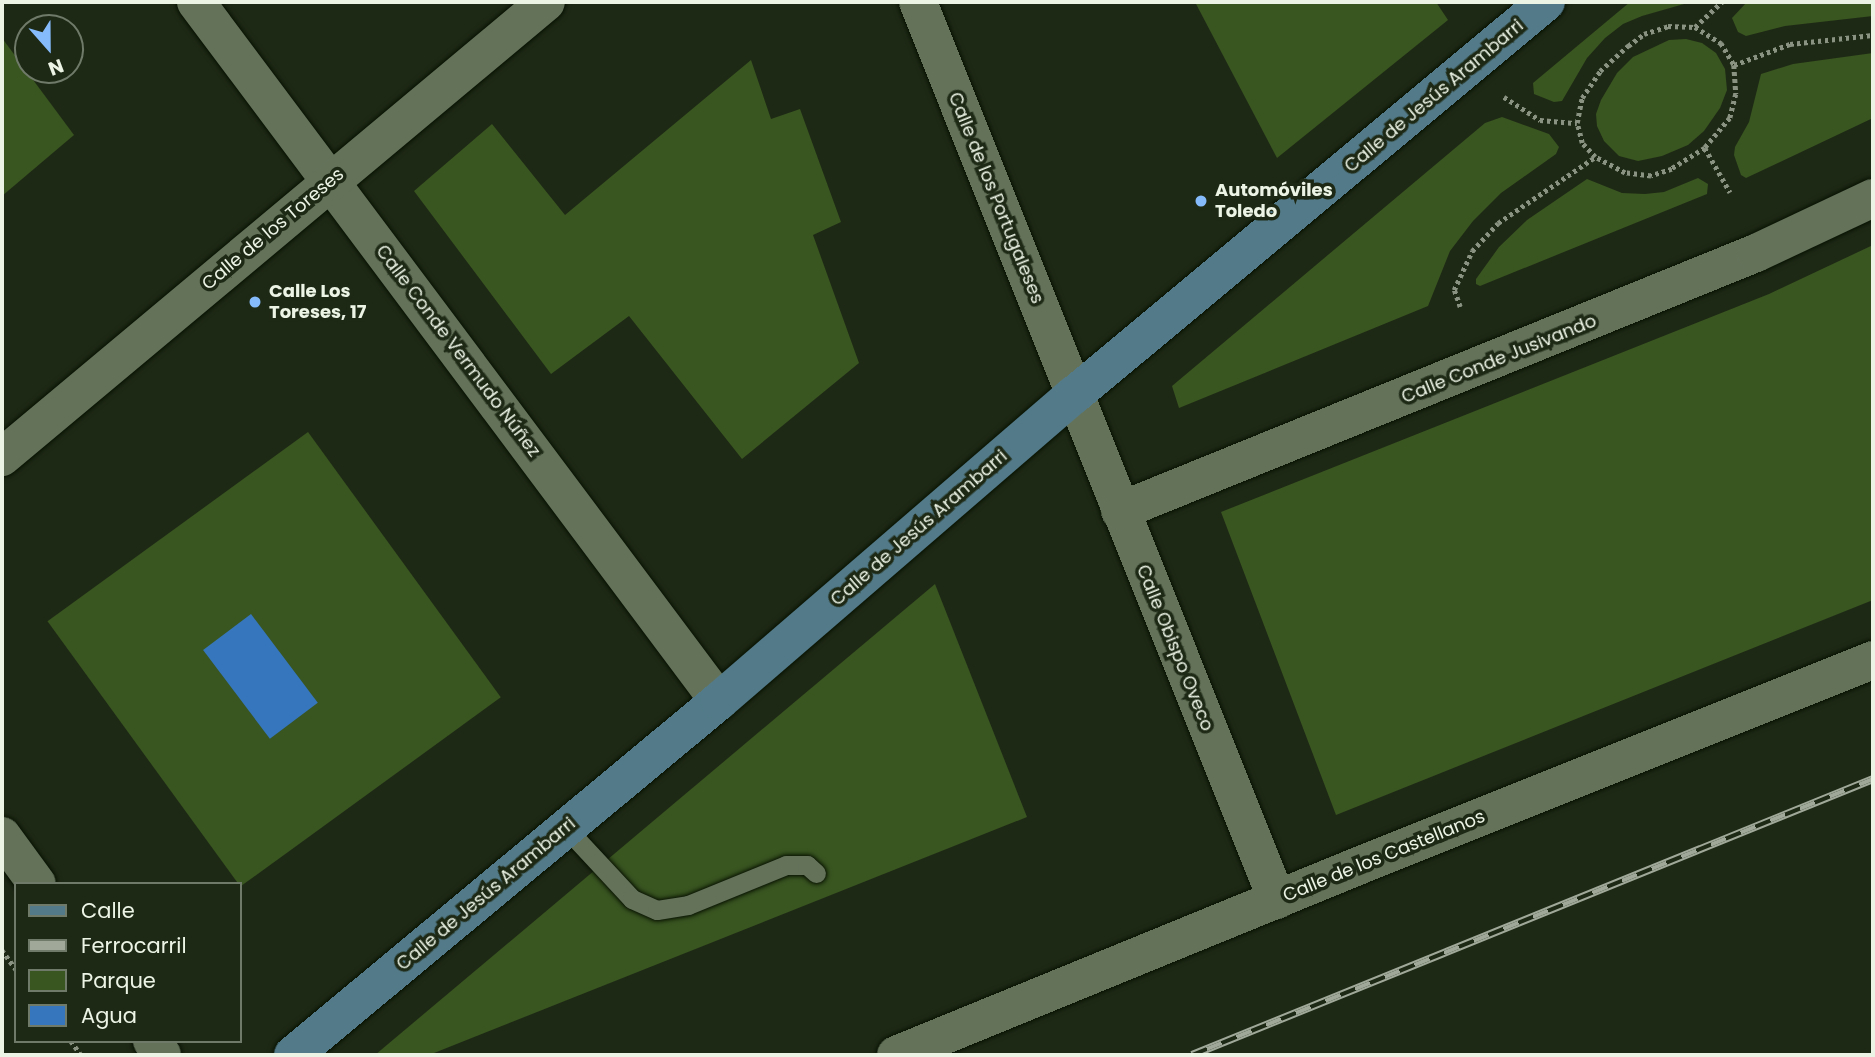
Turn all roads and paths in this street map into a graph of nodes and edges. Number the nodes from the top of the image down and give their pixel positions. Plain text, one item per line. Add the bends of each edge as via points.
1 (196, 2) edge
2 (546, 2) edge
3 (918, 2) edge
4 (1722, 2) edge
5 (1534, 6) edge
6 (1695, 27) junction
7 (1873, 35) edge
8 (1734, 65) junction
9 (1504, 97) dead end
10 (1577, 123) junction
11 (1705, 148) junction
12 (1595, 157) junction
13 (330, 181) junction
14 (1730, 192) dead end
15 (1873, 198) edge
16 (1460, 307) dead end
17 (1074, 395) junction
18 (2, 457) edge
19 (1120, 511) junction
20 (1873, 660) edge
21 (719, 701) junction
22 (566, 828) junction
23 (2, 836) edge
24 (816, 873) dead end
25 (36, 882) edge
26 (1277, 900) junction
27 (2, 950) edge
28 (14, 965) edge
29 (293, 1055) edge
30 (896, 1055) edge

1 - 13 street, Calle Conde Vermudo Núñez
2 - 13 street, Calle de los Toreses
3 - 17 street, Calle de los Portugaleses
4 - 6 path
5 - 17 main road, Calle de Jesús Arambarri
6 - 8 path via 1721,43
6 - 10 path via 1668,26 1644,34 1628,46 1600,71 1582,98
7 - 8 path via 1790,44
8 - 11 path via 1736,94 1730,118
9 - 10 path via 1540,120
10 - 12 path via 1582,143
11 - 12 path via 1651,176 1625,173
11 - 14 path
12 - 16 path via 1498,223 1472,251 1454,290
13 - 18 street, Calle de los Toreses
13 - 21 street, Calle Conde Vermudo Núñez
15 - 19 street, Calle Conde Jusivando via 1744,258
17 - 19 street, Calle Obispo Oveco
17 - 21 main road, Calle de Jesús Arambarri
19 - 26 street, Calle Obispo Oveco
20 - 26 street, Calle de los Castellanos
21 - 22 main road, Calle de Jesús Arambarri
22 - 24 lane via 632,899 657,910 688,905 786,865 807,865
22 - 29 main road, Calle de Jesús Arambarri
23 - 25 street
26 - 30 street, Calle de los Castellanos
27 - 28 path

